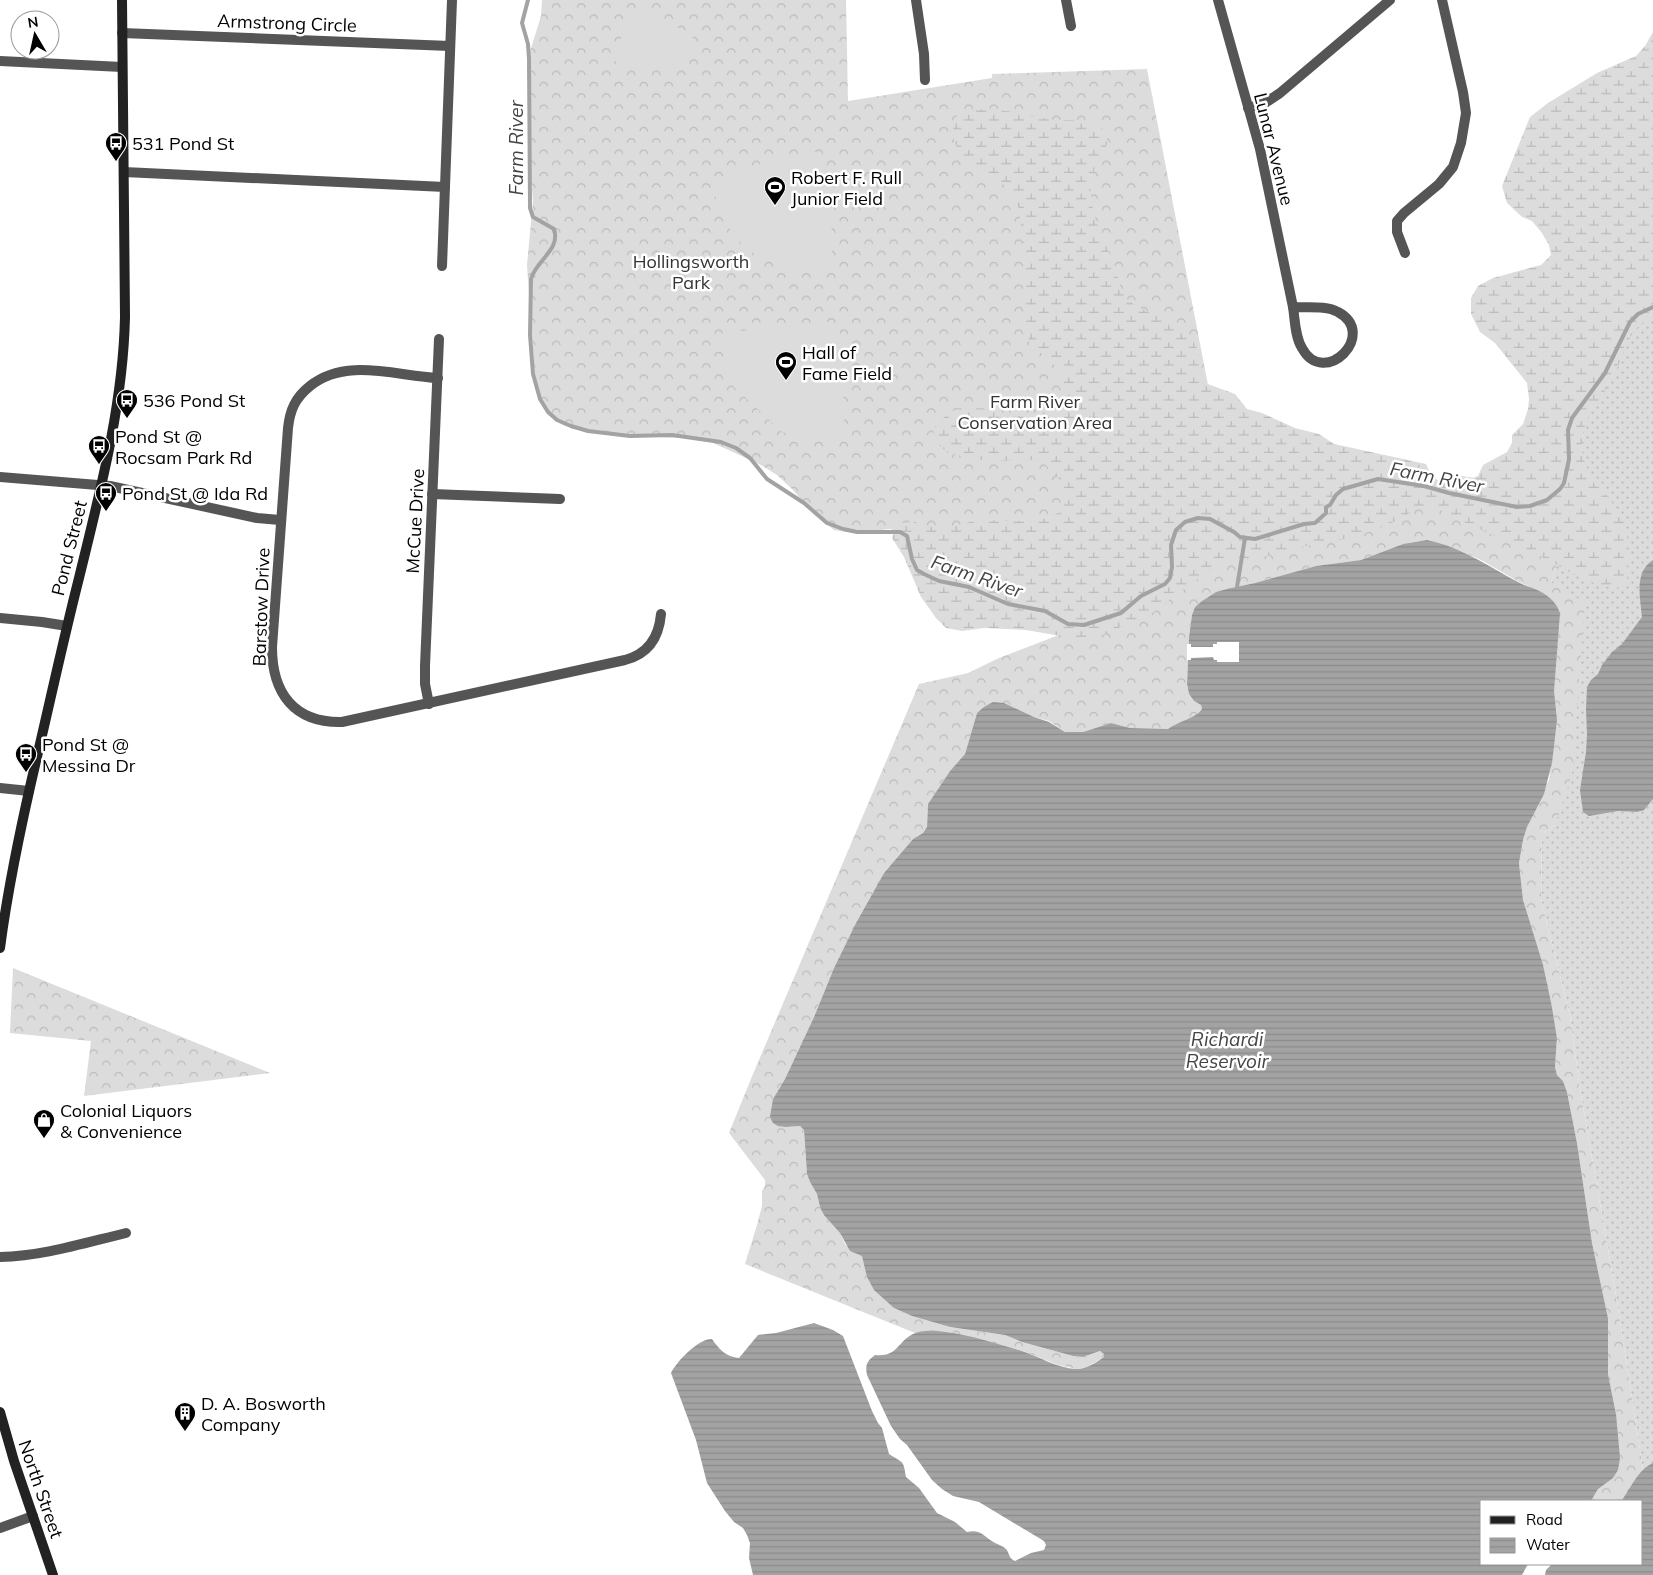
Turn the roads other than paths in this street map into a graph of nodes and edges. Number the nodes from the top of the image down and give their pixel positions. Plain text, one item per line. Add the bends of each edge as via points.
1 (122, 0) edge
2 (452, 0) edge
3 (916, 0) edge
4 (1066, 0) edge
5 (1218, 0) edge
6 (1390, 0) edge
7 (1442, 0) edge
8 (1071, 26) dead end
9 (122, 33) junction
10 (450, 46) junction
11 (0, 61) edge
12 (122, 67) junction
13 (925, 80) dead end
14 (1248, 108) junction
15 (124, 172) junction
16 (445, 187) junction
17 (1405, 253) dead end
18 (442, 266) dead end
19 (1293, 307) junction
20 (439, 339) dead end
21 (438, 378) junction
22 (0, 477) edge
23 (101, 485) junction
24 (432, 494) junction
25 (560, 499) dead end
26 (280, 520) junction
27 (662, 614) dead end
28 (0, 618) edge
29 (67, 626) junction
30 (429, 704) junction
31 (0, 788) edge
32 (29, 791) junction
33 (0, 948) edge
34 (126, 1232) dead end
35 (0, 1257) edge
36 (0, 1412) edge
37 (33, 1516) junction
38 (0, 1528) edge
39 (53, 1575) edge

1 - 9 main road, Pond Street
2 - 10 street
3 - 13 street
4 - 8 street
5 - 14 street, Lunar Avenue
6 - 14 street via 1280,93 1265,103
7 - 17 street via 1465,104 1464,124 1454,167 1397,221 1397,232
9 - 10 street, Armstrong Circle
9 - 12 main road, Pond Street
10 - 16 street
11 - 12 street
12 - 15 main road, Pond Street
14 - 19 street, Lunar Avenue via 1263,160
15 - 16 street
15 - 23 main road, Pond Street via 123,352 117,411
16 - 18 street
19 - 19 street, Lunar Avenue via 1329,309 1342,314 1350,324 1352,342 1341,358 1329,362 1316,361 1308,356 1300,344
20 - 21 street, McCue Drive
21 - 24 street, McCue Drive
21 - 26 street, Barstow Drive via 347,370 323,377 302,392 293,404 289,419
22 - 23 street
23 - 26 street
23 - 29 main road, Pond Street
24 - 25 street
24 - 30 street, McCue Drive via 425,666
26 - 30 street, Barstow Drive via 272,657 280,692 305,714 332,722
27 - 30 street, Barstow Drive via 651,644 633,658
28 - 29 street
29 - 32 main road, Pond Street
31 - 32 street
32 - 33 main road, Pond Street
34 - 35 street via 35,1254
36 - 37 main road, North Street
37 - 38 street
37 - 39 main road, North Street

